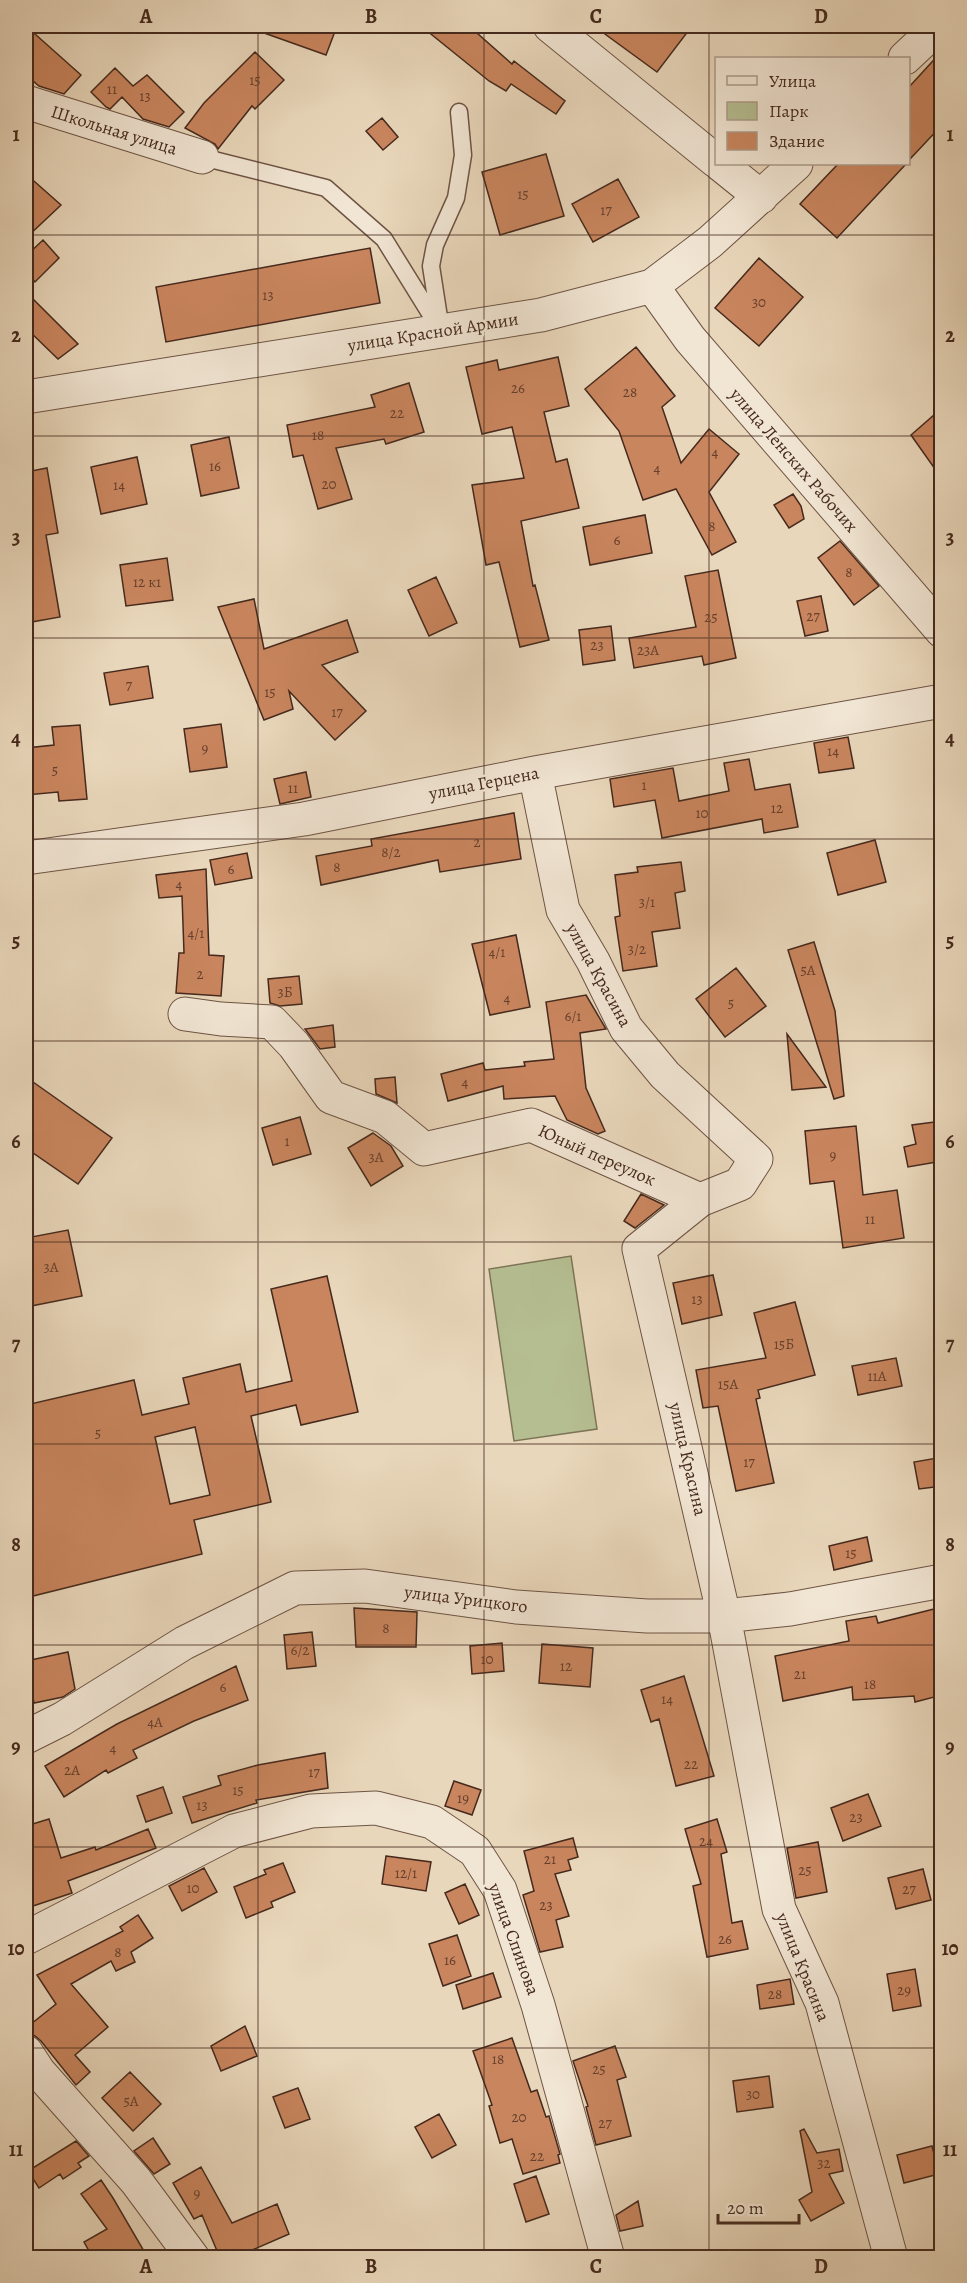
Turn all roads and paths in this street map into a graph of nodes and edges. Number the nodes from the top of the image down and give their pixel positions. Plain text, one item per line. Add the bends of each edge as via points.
1 (549, 26) edge
2 (939, 26) edge
3 (906, 57) edge
4 (26, 102) edge
5 (459, 112) dead end
6 (202, 157) joint
7 (715, 160) edge
8 (722, 165) edge
9 (795, 165) edge
10 (761, 197) junction
11 (652, 286) junction
12 (441, 331) junction
13 (26, 397) edge
14 (942, 631) edge
15 (942, 701) edge
16 (535, 773) junction
17 (26, 858) edge
18 (185, 1014) dead end
19 (700, 1200) junction
20 (942, 1581) edge
21 (724, 1616) junction
22 (26, 1737) edge
23 (26, 1938) edge
24 (26, 2052) edge
25 (193, 2258) edge
26 (608, 2258) edge
27 (891, 2258) edge

1 - 7 street
2 - 3 street
4 - 6 street, Школьная улица
5 - 12 lane via 463,155 456,198 435,245 431,266
6 - 12 lane via 326,188 384,239
8 - 10 street
9 - 10 street, улица Красной Армии
10 - 11 street, улица Красной Армии
11 - 12 street, улица Красной Армии via 541,315
11 - 14 street, улица Ленских Рабочих via 690,339
12 - 13 street, улица Красной Армии
15 - 16 street, улица Герцена
16 - 17 street, улица Герцена via 304,819
16 - 19 street, улица Красина via 563,910 626,1028 664,1075 756,1158 740,1184
18 - 19 street, Юный переулок via 272,1022 294,1045 331,1097 385,1117 424,1149 531,1125
19 - 21 street, улица Красина via 639,1249
20 - 21 street, улица Урицкого via 790,1609
21 - 22 street, улица Урицкого via 647,1616 516,1607 365,1586 295,1588 184,1644
21 - 27 street, улица Красина via 779,1909 822,2003
23 - 26 street, улица Спинова via 234,1831 311,1811 376,1808 432,1822 475,1851 500,1890 538,2005
24 - 25 street via 39,2072 136,2181

